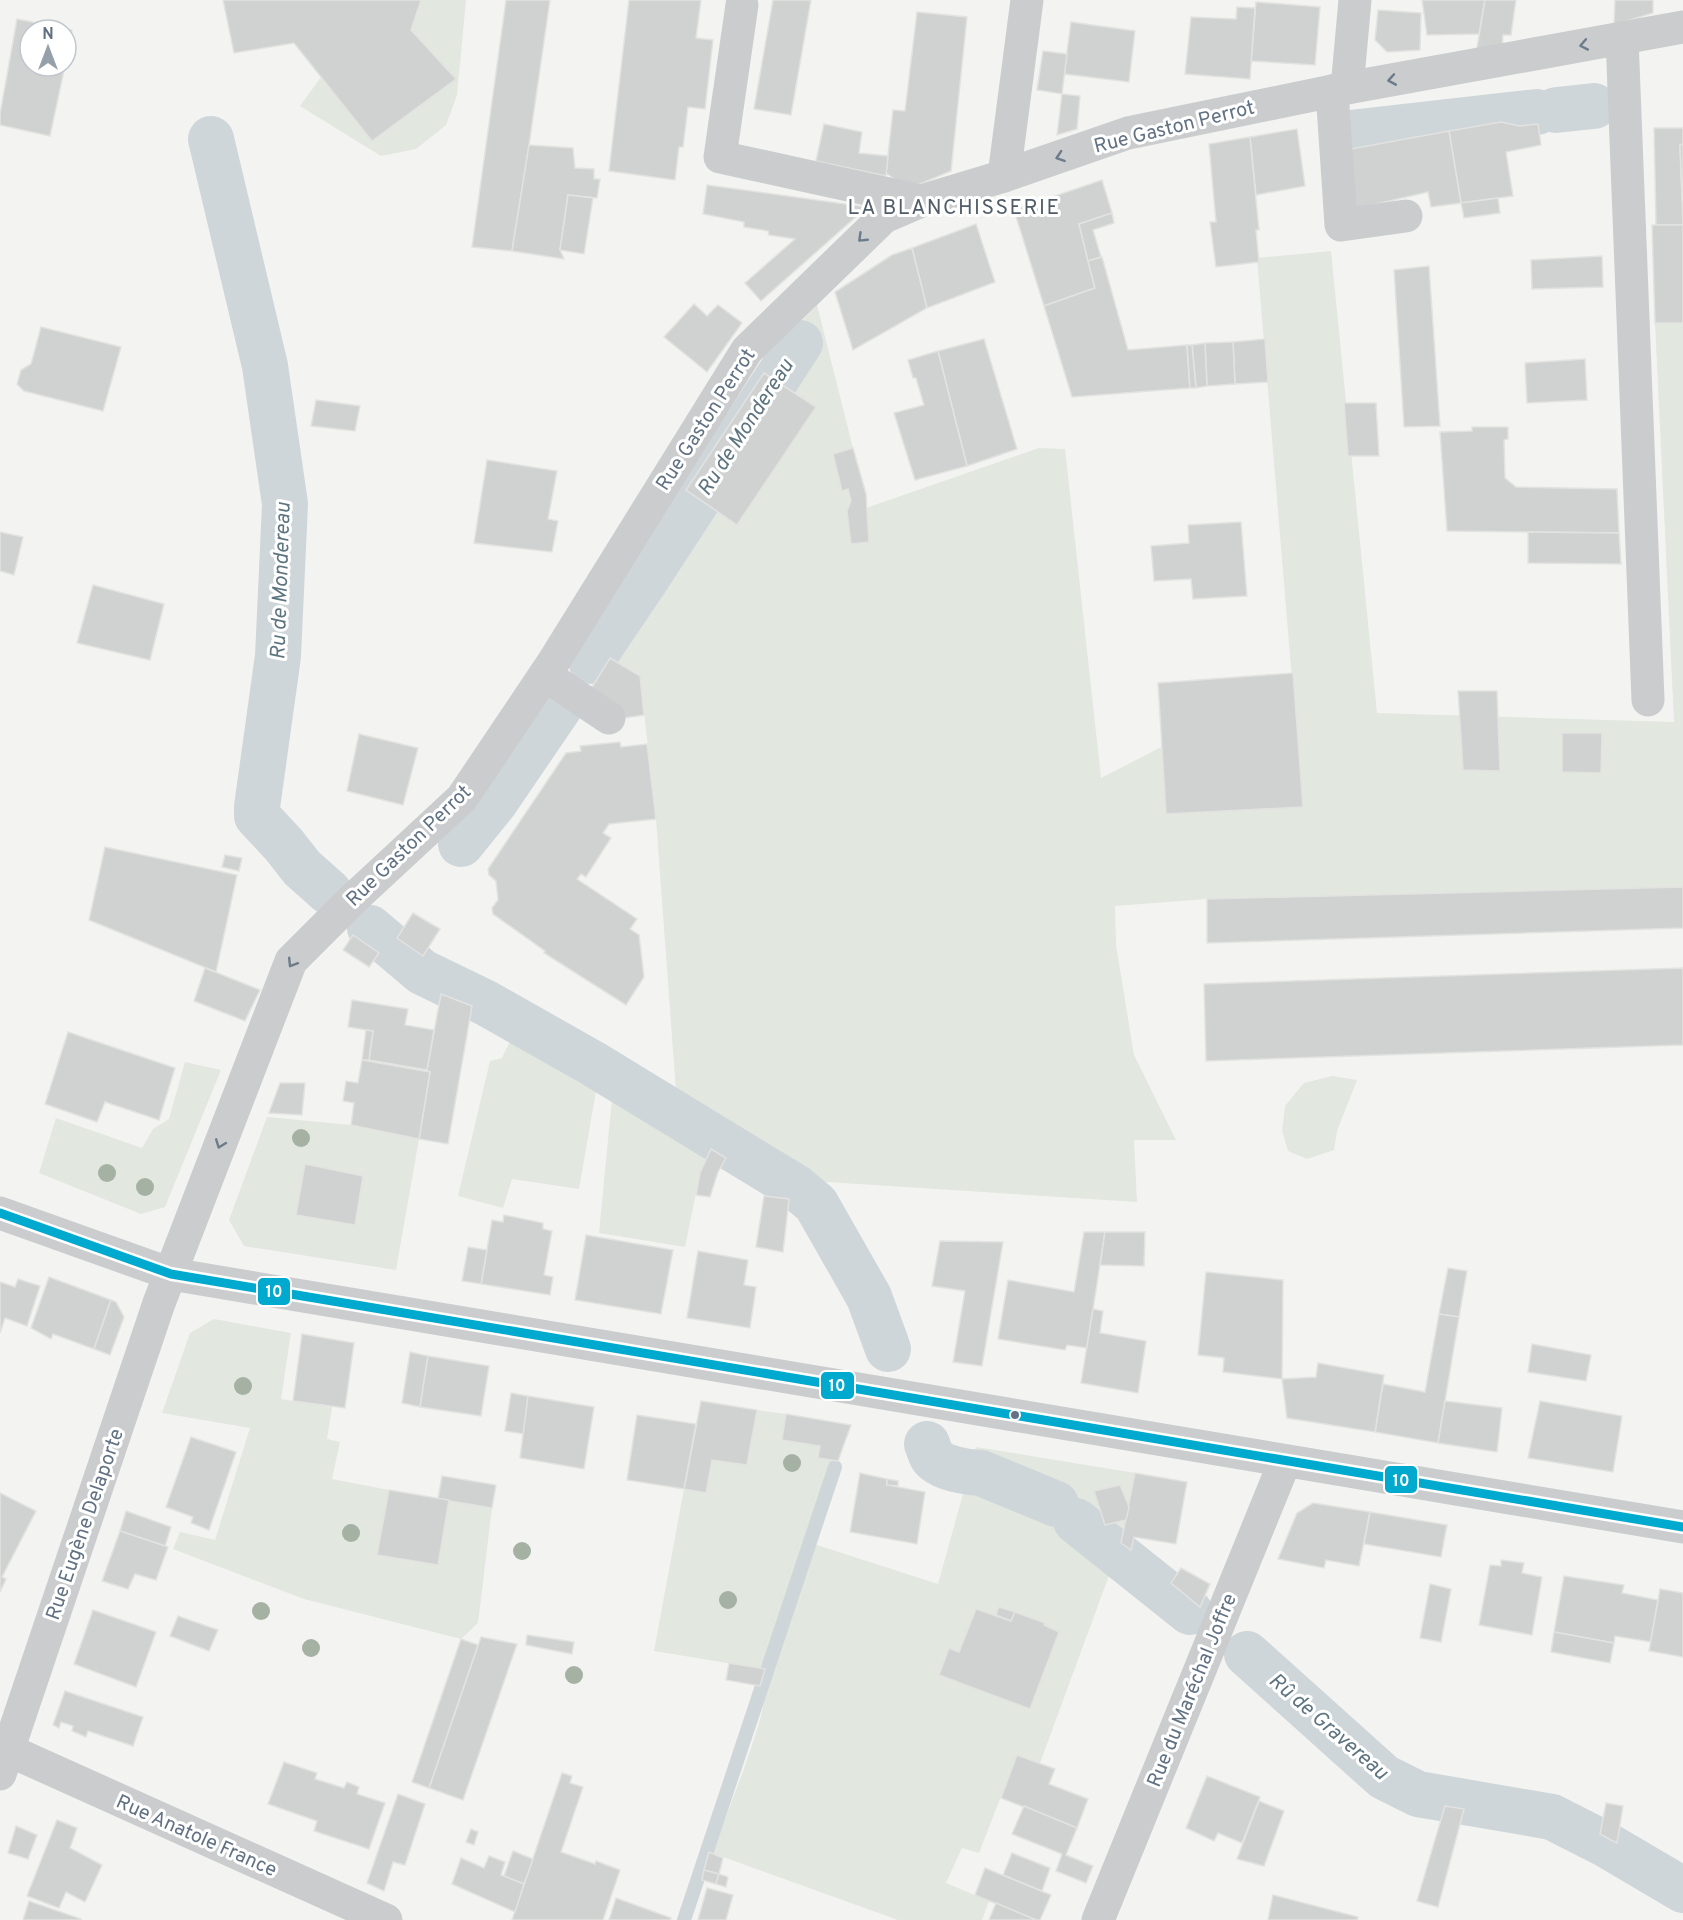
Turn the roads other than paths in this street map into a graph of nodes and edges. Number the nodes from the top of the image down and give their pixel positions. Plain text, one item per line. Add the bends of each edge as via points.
1 (1027, 0) edge
2 (1355, 0) edge
3 (742, 5) dead end
4 (1683, 27) edge
5 (1622, 38) junction
6 (1340, 89) junction
7 (1004, 176) junction
8 (921, 201) junction
9 (1406, 216) dead end
10 (545, 675) junction
11 (1648, 700) dead end
12 (609, 718) dead end
13 (0, 1213) edge
14 (171, 1274) junction
15 (1285, 1461) junction
16 (1683, 1527) edge
17 (4, 1762) edge
18 (386, 1920) edge
19 (1098, 1920) edge

1 - 7 street
2 - 6 street
3 - 8 street via 720,157
4 - 5 street, Rue Gaston Perrot
5 -> 6 street, Rue Gaston Perrot
5 - 11 street
6 -> 7 street, Rue Gaston Perrot via 1128,133
6 - 9 street via 1336,134 1341,225
7 - 8 street, Rue Gaston Perrot
8 -> 10 street, Rue Gaston Perrot via 884,217 747,350
10 - 12 street
10 -> 14 street, Rue Gaston Perrot via 462,798 291,961
13 - 14 street
14 - 15 street
14 - 17 street, Rue Eugène Delaporte
15 - 16 street
15 - 19 street, Rue du Maréchal Joffre
17 - 18 street, Rue Anatole France

